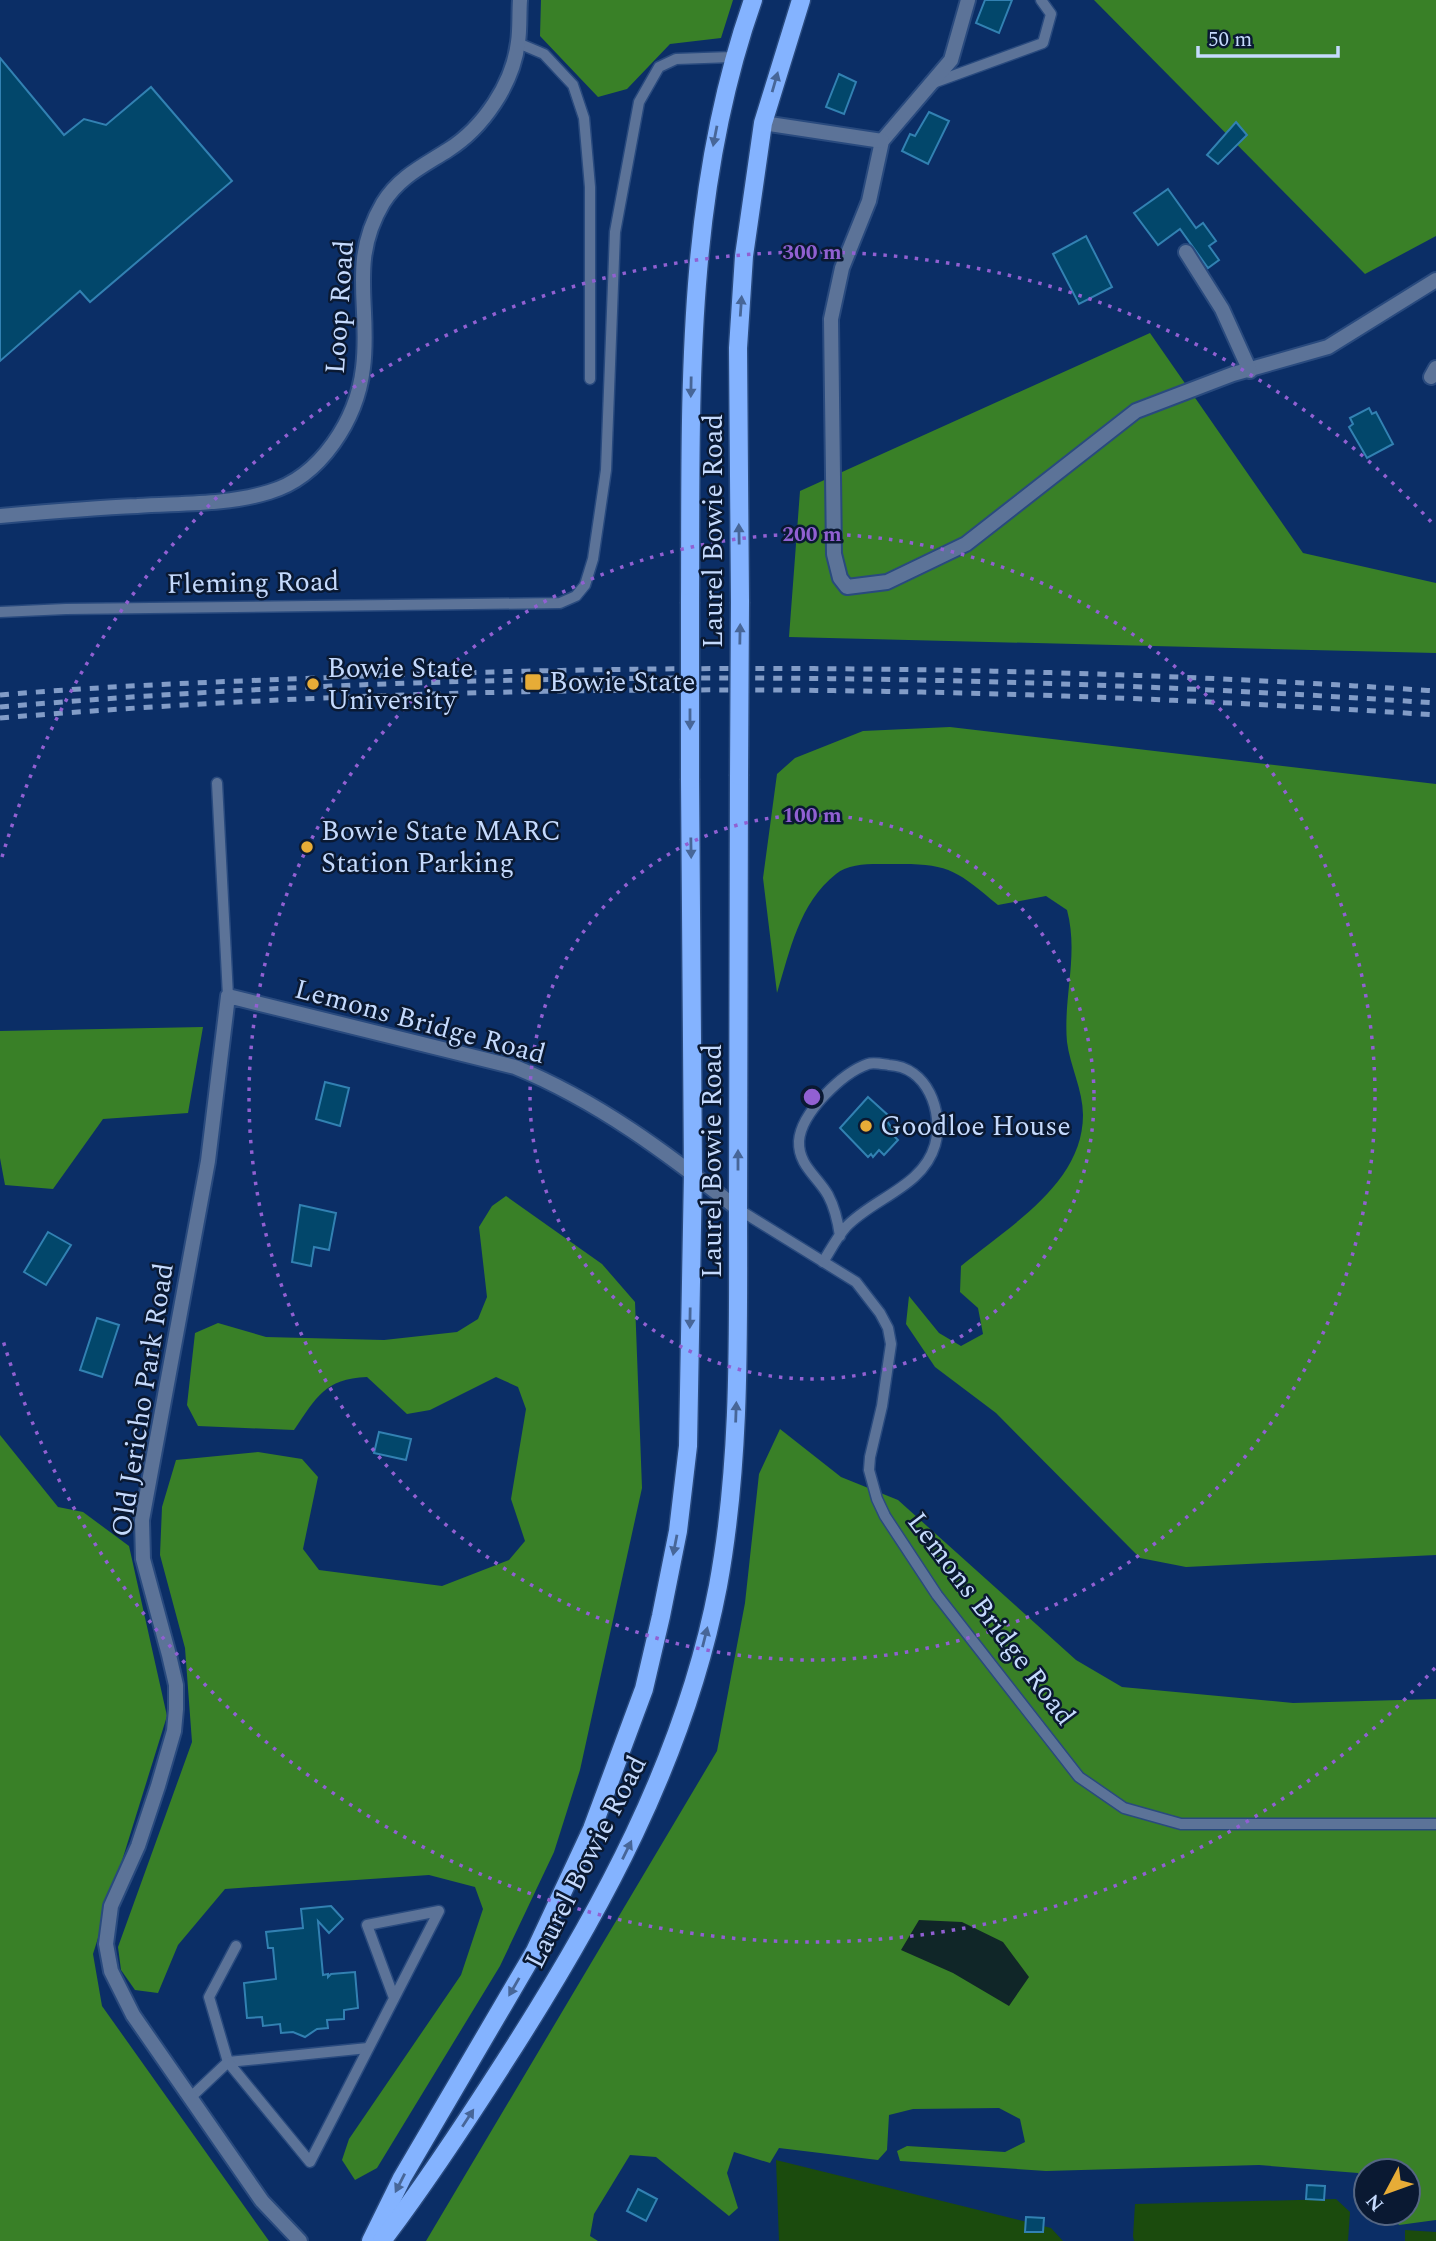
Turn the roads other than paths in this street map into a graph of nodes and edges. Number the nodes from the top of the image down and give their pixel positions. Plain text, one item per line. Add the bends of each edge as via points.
1 (520, 0) edge
2 (753, 0) edge
3 (801, 0) edge
4 (968, 0) edge
5 (1041, 0) edge
6 (519, 43) junction
7 (732, 57) junction
8 (933, 83) junction
9 (763, 123) junction
10 (882, 141) junction
11 (1186, 253) dead end
12 (1436, 281) edge
13 (1250, 371) junction
14 (590, 379) dead end
15 (0, 516) edge
16 (0, 612) edge
17 (217, 783) dead end
18 (228, 996) junction
19 (693, 1173) junction
20 (738, 1209) junction
21 (840, 1236) junction
22 (823, 1262) junction
23 (1436, 1824) edge
24 (236, 1946) dead end
25 (394, 1998) junction
26 (368, 2048) junction
27 (228, 2062) junction
28 (191, 2097) junction
29 (300, 2241) edge
30 (371, 2241) edge
31 (382, 2241) edge

1 - 6 street, Loop Road
2 - 7 main road, Laurel Bowie Road
9 -> 3 main road, Laurel Bowie Road
4 - 8 street via 951,60
5 - 8 lane via 1051,14 1042,43
6 - 14 lane via 544,54 573,85 583,118 590,187
6 - 15 street, Loop Road via 510,74 484,116 450,149 406,175 371,223 362,262 363,367 357,398 342,432 307,469 290,483 249,497
7 - 16 lane, Fleming Road via 676,59 659,67 639,102 615,232 606,470 590,572 576,596 560,603
7 -> 19 main road, Laurel Bowie Road, bridge via 706,181 696,274 691,404
8 - 10 street
9 - 10 street
20 -> 9 main road, Laurel Bowie Road, bridge via 738,348 744,256
10 - 13 street via 869,201 842,268 831,319 834,554 847,587 887,582 966,544 1136,411 1207,382
11 - 13 street via 1213,292
12 - 13 street via 1328,346
17 - 18 lane
18 - 19 street, Lemons Bridge Road via 515,1067 573,1093
18 - 28 street, Old Jericho Park Road via 208,1161 142,1520 147,1583 176,1685 174,1731 138,1846 111,1906 106,1944 123,1998
19 - 20 street, Lemons Bridge Road
19 -> 30 main road, Laurel Bowie Road via 688,1446 678,1531 643,1689 592,1829 535,1951 402,2178
20 - 22 lane, Lemons Bridge Road
31 -> 20 main road, Laurel Bowie Road via 431,2176 542,2003 612,1879 669,1756 717,1588 730,1502 739,1320
21 - 21 lane via 912,1178 934,1147 935,1104 923,1081 901,1066 869,1063 842,1080 806,1117 799,1139 802,1160 828,1195
21 - 22 lane
22 - 23 lane, Lemons Bridge Road via 856,1282 888,1328 888,1374 869,1470 884,1516 937,1595 1079,1777 1124,1808 1181,1824
24 - 27 lane via 209,1997
25 - 25 lane via 433,1922 439,1911 367,1925
25 - 26 lane
26 - 27 lane
26 - 27 lane via 310,2162
27 - 28 lane
28 - 29 street, Old Jericho Park Road via 262,2201

